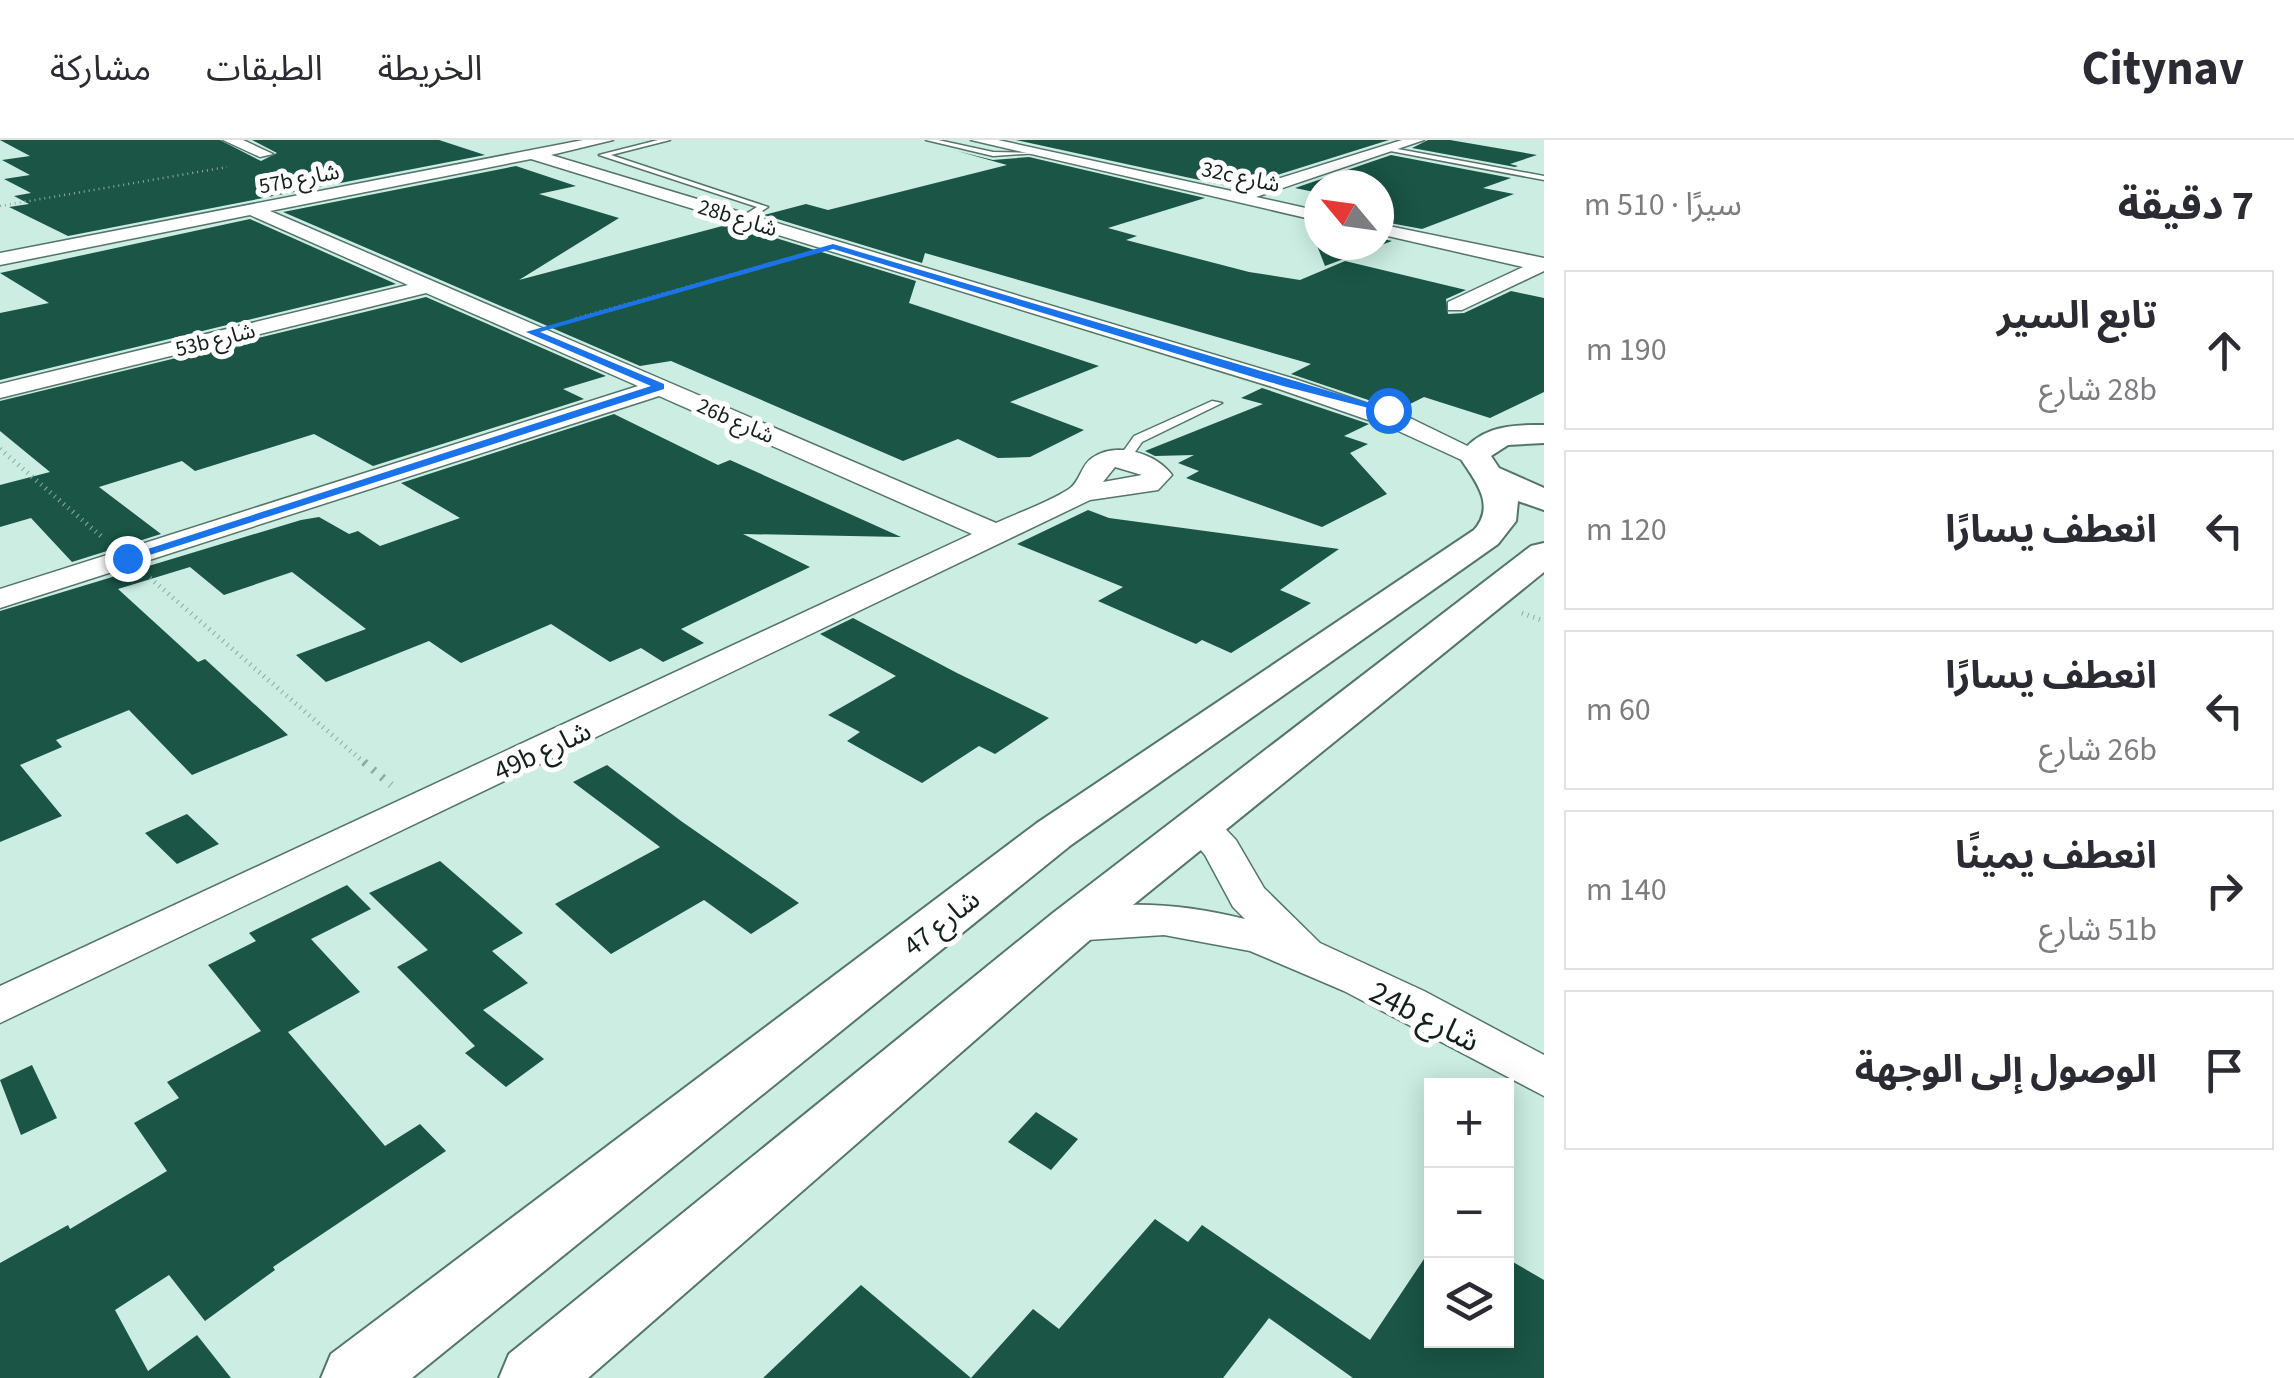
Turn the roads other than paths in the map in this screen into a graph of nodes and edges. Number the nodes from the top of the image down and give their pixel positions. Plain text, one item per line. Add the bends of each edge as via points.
1 (230, 140) edge
2 (606, 140) edge
3 (667, 140) edge
4 (929, 140) edge
5 (978, 140) edge
6 (1417, 140) edge
7 (1029, 146) edge
8 (1388, 149) junction
9 (264, 153) road end
10 (534, 155) junction
11 (1544, 178) edge
12 (1236, 198) junction
13 (253, 210) junction
14 (1304, 213) edge
15 (744, 219) junction
16 (1394, 233) edge
17 (0, 237) edge
18 (30, 254) junction
19 (0, 260) edge
20 (1540, 268) edge
21 (430, 286) junction
22 (1455, 306) dead end
23 (1287, 384) junction
24 (660, 386) junction
25 (0, 392) edge
26 (1216, 402) dead end
27 (1532, 434) edge
28 (1124, 460) junction
29 (1481, 466) junction
30 (1084, 493) junction
31 (1544, 500) edge
32 (999, 535) junction
33 (1544, 554) edge
34 (0, 599) edge
35 (1198, 825) junction
36 (1072, 926) junction
37 (1307, 954) junction
38 (0, 1006) edge
39 (1544, 1078) edge
40 (357, 1378) edge
41 (535, 1378) edge

1 - 9 street
2 - 10 street, 57b شارع
3 - 15 lane via 603,155 764,207
4 - 7 lane via 993,154
5 - 7 street, 32c شارع
6 - 8 street
7 - 12 street, 32c شارع
8 - 11 lane
8 - 12 street
10 - 13 street, 57b شارع
10 - 15 street, 28b شارع
12 - 14 street, 32c شارع
13 - 18 street, 57b شارع
13 - 21 street, 26b شارع
15 - 23 street, 28b شارع
16 - 20 street
17 - 18 street
18 - 19 street, 57b شارع
20 - 22 street
21 - 24 street, 26b شارع
21 - 25 street, 53b شارع
23 - 27 street, 28b شارع via 1449,424
23 - 29 street, 28b شارع via 1418,430
24 - 32 street, 26b شارع
24 - 34 street
26 - 28 lane via 1138,439
27 - 29 street via 1480,446
28 - 30 street, 49b شارع via 1098,466
28 - 30 street, 49b شارع via 1155,469 1156,480
29 - 31 street
29 - 40 street, شارع 47 via 1502,495 1504,510 1486,537 1054,834
30 - 32 street, 49b شارع
32 - 38 street, 49b شارع
33 - 35 street
35 - 36 street
35 - 37 street, 24b شارع via 1222,849 1248,897
36 - 37 street, 24b شارع via 1197,924
36 - 41 street
37 - 39 street, 24b شارع

